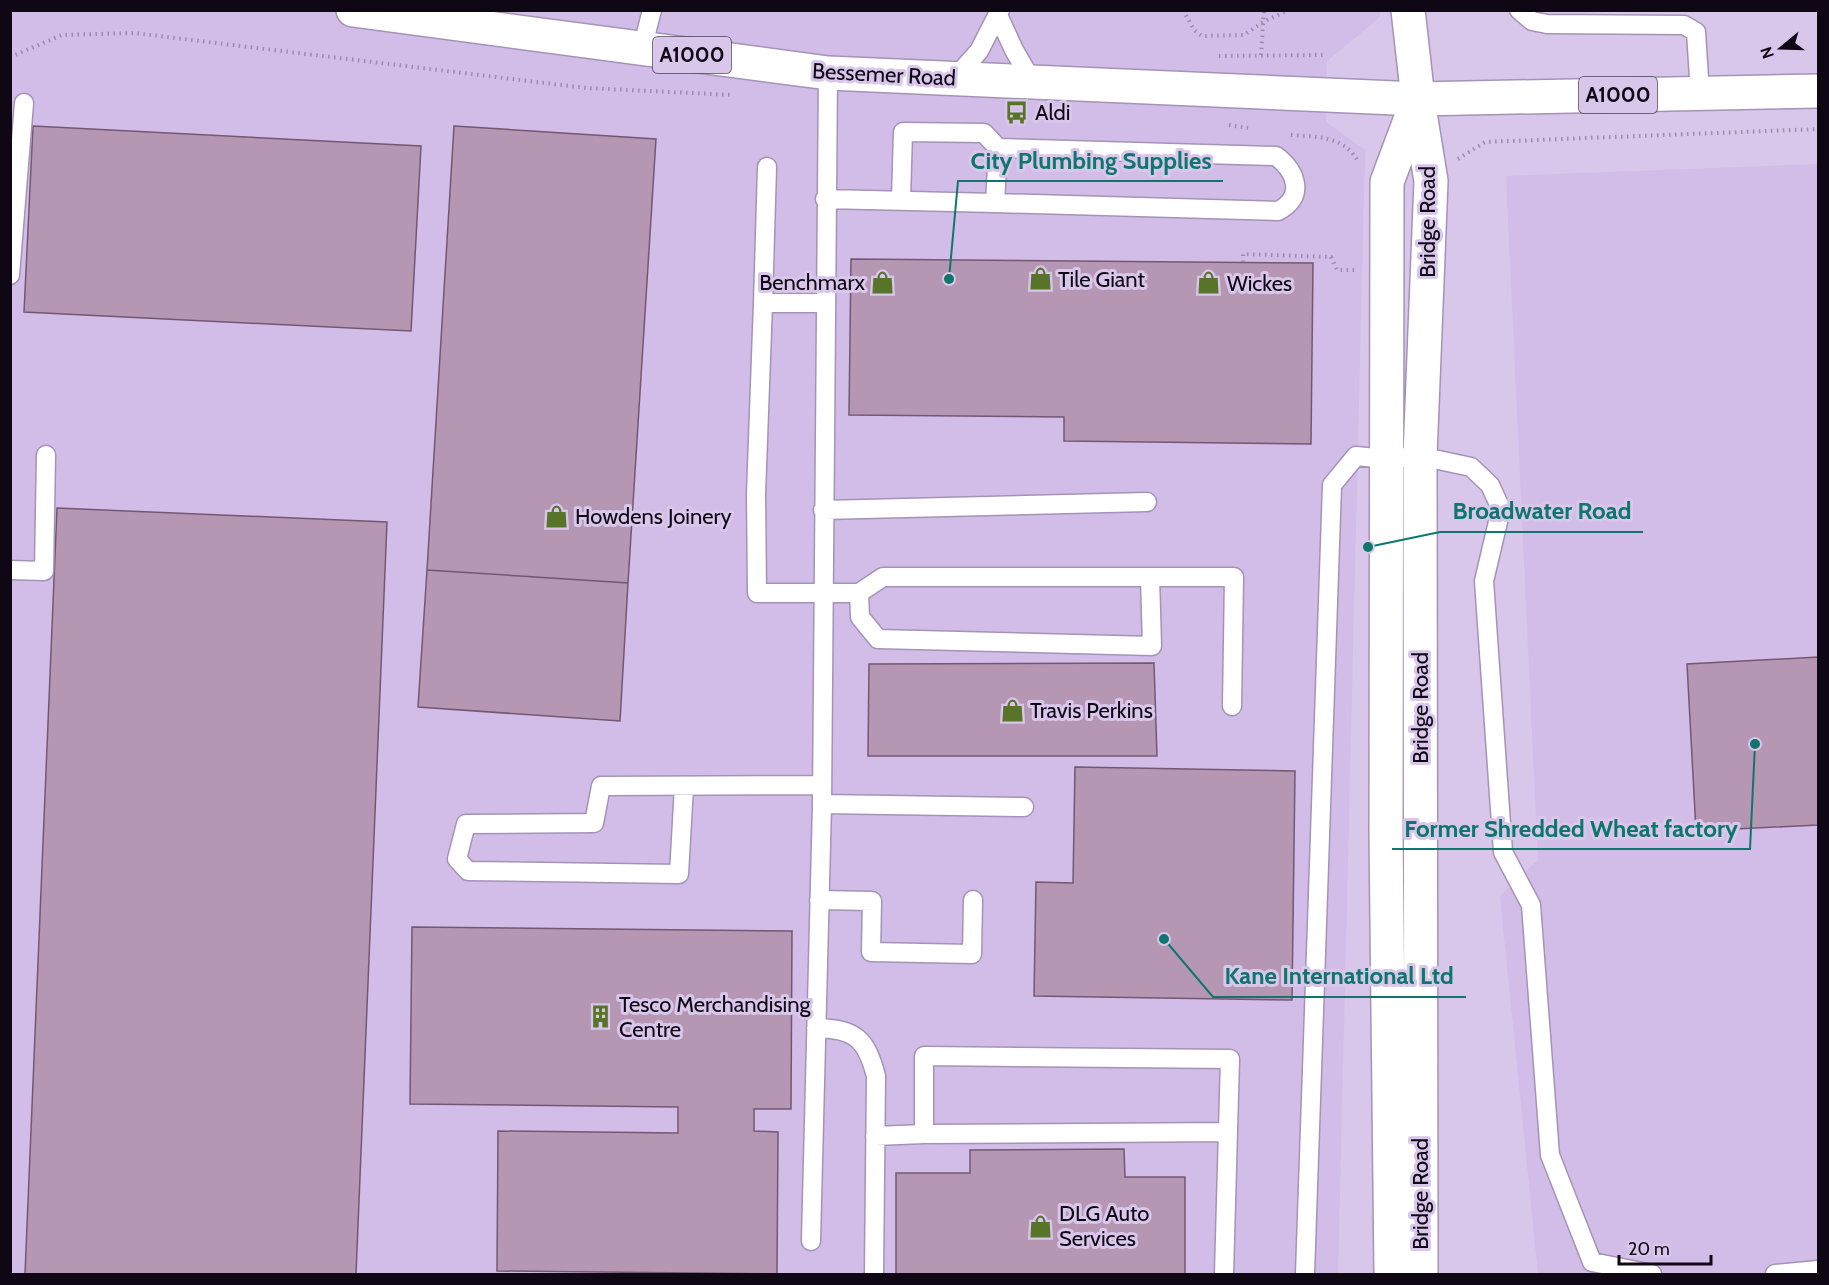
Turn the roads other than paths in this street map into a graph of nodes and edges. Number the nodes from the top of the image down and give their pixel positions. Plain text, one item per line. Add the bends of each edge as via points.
1 (353, 10) edge
2 (652, 10) edge
3 (1408, 10) edge
4 (1519, 10) edge
5 (999, 13) edge
6 (642, 49) junction
7 (828, 73) junction
8 (955, 78) junction
9 (1032, 81) junction
10 (1818, 91) edge
11 (1700, 93) junction
12 (1418, 99) junction
13 (24, 103) dead end
14 (998, 148) junction
15 (767, 167) dead end
16 (825, 199) junction
17 (901, 200) junction
18 (995, 203) junction
19 (10, 275) edge
20 (763, 303) junction
21 (824, 303) junction
22 (46, 455) dead end
23 (1420, 456) junction
24 (1386, 459) junction
25 (1147, 502) dead end
26 (824, 510) junction
27 (10, 570) edge
28 (1150, 577) junction
29 (859, 593) junction
30 (823, 594) junction
31 (1233, 706) dead end
32 (822, 785) junction
33 (684, 786) junction
34 (822, 804) junction
35 (1024, 807) dead end
36 (819, 900) junction
37 (973, 900) dead end
38 (816, 1028) junction
39 (1228, 1132) junction
40 (924, 1134) junction
41 (875, 1136) junction
42 (811, 1241) dead end
43 (1818, 1270) edge
44 (874, 1275) edge
45 (1224, 1275) edge
46 (1305, 1275) edge
47 (1390, 1275) edge
48 (1420, 1275) edge
49 (1652, 1275) edge
50 (1775, 1275) edge

1 - 6 main road, Bessemer Road / A1000
2 - 6 lane
3 - 12 main road
4 - 11 lane via 1532,21 1548,24 1684,25 1696,32
5 - 8 lane via 979,51
5 - 9 lane
6 - 7 main road, Bessemer Road / A1000
7 - 8 main road, Bessemer Road / A1000
7 - 16 lane
8 - 9 main road, Bessemer Road / A1000
9 - 12 main road, Bessemer Road / A1000
10 - 11 main road, A1000
11 - 12 main road, A1000
12 - 23 main road, Bridge Road via 1431,181
12 - 24 main road, Bridge Road via 1387,182
13 - 19 lane
14 - 17 lane via 984,132 903,132
14 - 18 lane
14 - 18 lane via 1276,156 1289,166 1294,194 1287,206 1278,211
15 - 20 lane
16 - 17 lane
16 - 21 lane
17 - 18 lane
20 - 21 lane
20 - 30 lane via 756,494 757,593
21 - 26 lane
22 - 27 lane via 44,571
23 - 24 lane
23 - 48 main road, Bridge Road
23 - 49 lane via 1471,467 1490,485 1501,509 1484,581 1502,840 1503,852 1531,905 1550,1155 1592,1262
24 - 46 lane via 1356,456 1332,485
24 - 47 main road, Bridge Road
25 - 26 lane
26 - 30 lane
28 - 29 lane via 883,577
28 - 29 lane via 1152,646 878,639 860,617
28 - 31 lane via 1234,577
29 - 30 lane
30 - 32 lane
32 - 33 lane
32 - 34 lane
33 - 33 lane via 601,786 594,823 466,824 457,859 468,871 679,874
34 - 35 lane
34 - 36 lane
36 - 37 lane via 872,901 871,952 972,954
36 - 38 lane
38 - 41 lane via 855,1035 870,1053 876,1076
38 - 42 lane
39 - 40 lane
39 - 40 lane via 1230,1059 924,1056
39 - 45 lane
40 - 41 lane
41 - 44 lane
43 - 50 lane

